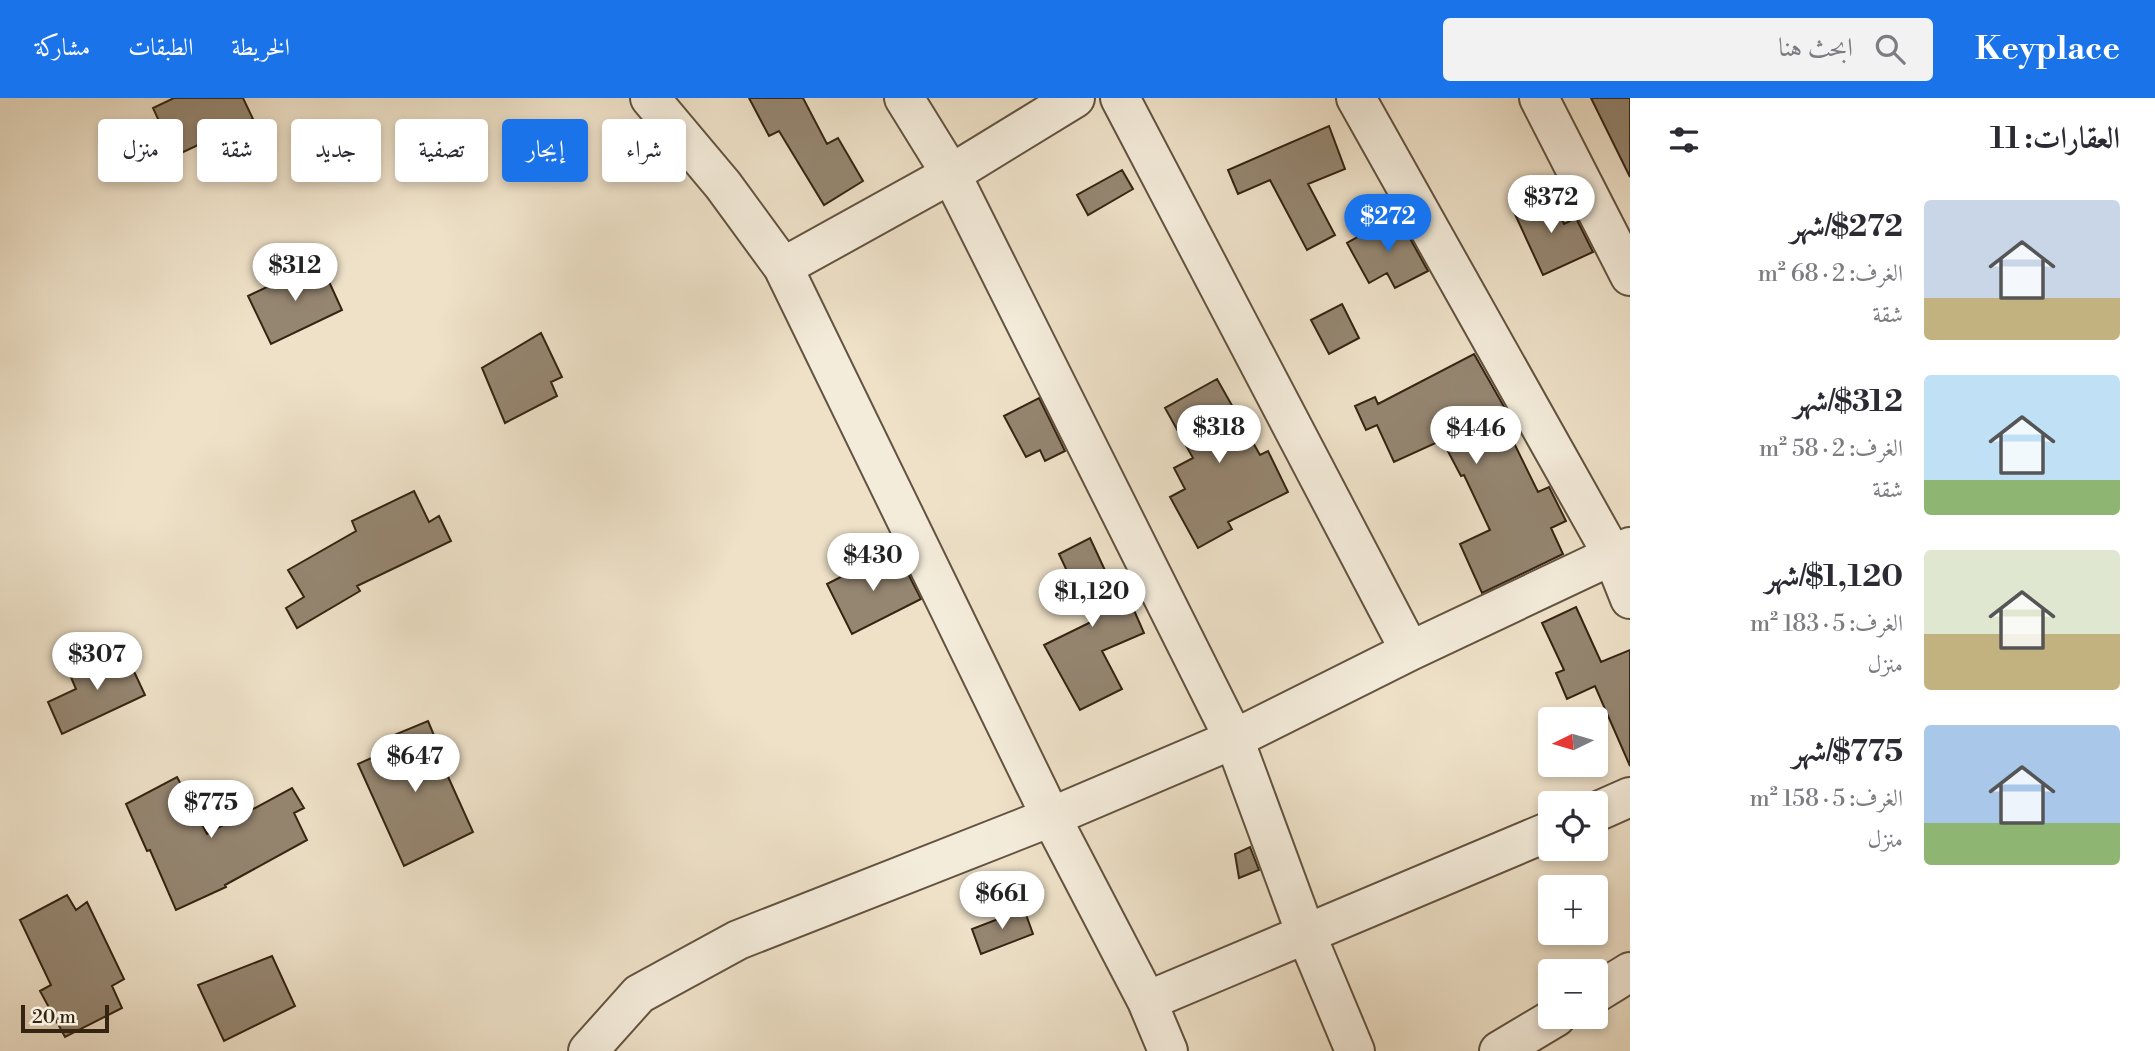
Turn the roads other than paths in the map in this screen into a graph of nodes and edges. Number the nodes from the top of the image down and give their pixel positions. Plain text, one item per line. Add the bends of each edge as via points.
1 (650, 98) edge
2 (904, 98) edge
3 (1075, 98) edge
4 (1120, 98) edge
5 (1356, 98) edge
6 (1539, 98) edge
7 (951, 174) junction
8 (783, 267) junction
9 (1630, 276) edge
10 (1621, 551) edge
11 (1630, 599) edge
12 (1410, 651) junction
13 (1234, 739) junction
14 (1630, 797) edge
15 (1608, 807) edge
16 (1051, 817) junction
17 (1538, 836) edge
18 (1306, 934) junction
19 (1630, 972) edge
20 (1608, 986) edge
21 (1147, 1002) junction
22 (1538, 1028) edge
23 (588, 1051) edge
24 (1168, 1051) edge
25 (1355, 1051) edge
26 (1499, 1051) edge

1 - 8 street via 723,185
2 - 7 street
3 - 7 street
4 - 12 street
5 - 10 street
6 - 9 street
7 - 8 street
7 - 13 street
8 - 16 street
10 - 11 street
10 - 12 street
12 - 13 street
13 - 16 street
13 - 18 street
14 - 15 street
16 - 21 street
16 - 23 street via 738,940 639,994
17 - 18 street
18 - 21 street
18 - 25 street
19 - 20 street
21 - 24 street
22 - 26 street

